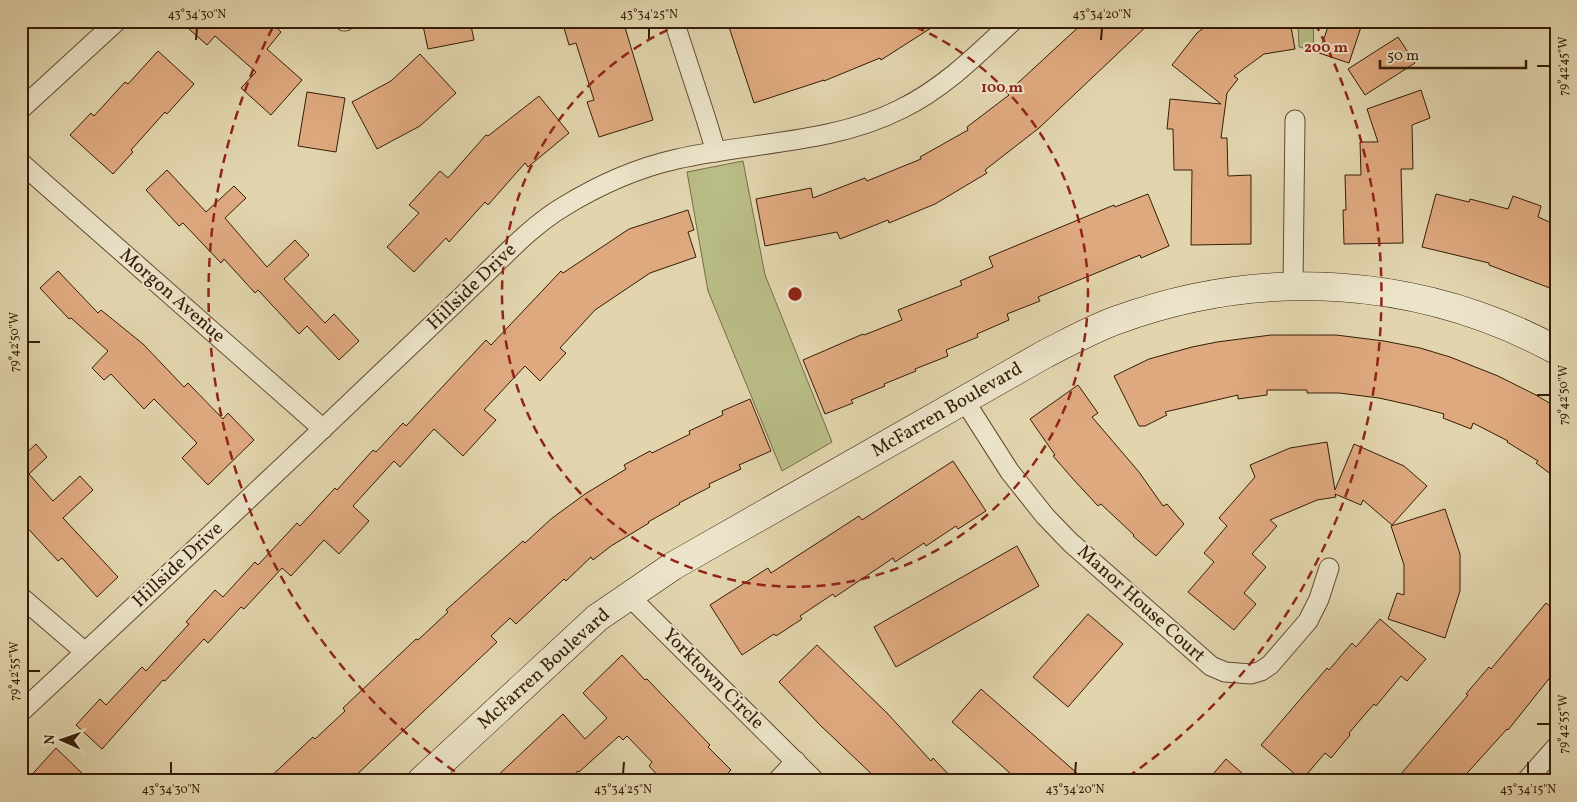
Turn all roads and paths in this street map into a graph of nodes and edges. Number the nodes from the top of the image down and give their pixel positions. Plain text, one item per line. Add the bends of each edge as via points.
1 (117, 21) edge
2 (674, 21) edge
3 (1013, 21) edge
4 (21, 109) edge
5 (1295, 120) dead end
6 (716, 152) junction
7 (21, 163) edge
8 (1293, 285) junction
9 (1556, 349) edge
10 (964, 400) junction
11 (323, 429) junction
12 (1329, 568) dead end
13 (629, 596) junction
14 (21, 597) edge
15 (85, 652) junction
16 (21, 712) edge
17 (1556, 747) edge
18 (796, 762) junction
19 (421, 781) edge
20 (777, 781) edge
21 (815, 781) edge
22 (1526, 781) edge

1 - 4 street
2 - 6 street
3 - 6 street, Hillside Drive via 932,93 899,110 848,129 811,138
5 - 8 street
6 - 11 street, Hillside Drive via 638,172 608,183 559,209 522,239
7 - 11 street, Morgon Avenue
8 - 9 street, McFarren Boulevard via 1352,288 1448,306 1493,320
8 - 10 street, McFarren Boulevard via 1210,294 1117,320 1079,336
10 - 12 street, Manor House Court via 1010,472 1044,516 1211,666 1225,672 1251,674 1270,665 1308,621
10 - 13 street, McFarren Boulevard via 674,566
11 - 15 street, Hillside Drive
13 - 18 street, Yorktown Circle
13 - 19 street, McFarren Boulevard via 597,618
14 - 15 street
15 - 16 street, Hillside Drive
17 - 22 street
18 - 20 street
18 - 21 street, Yorktown Circle

